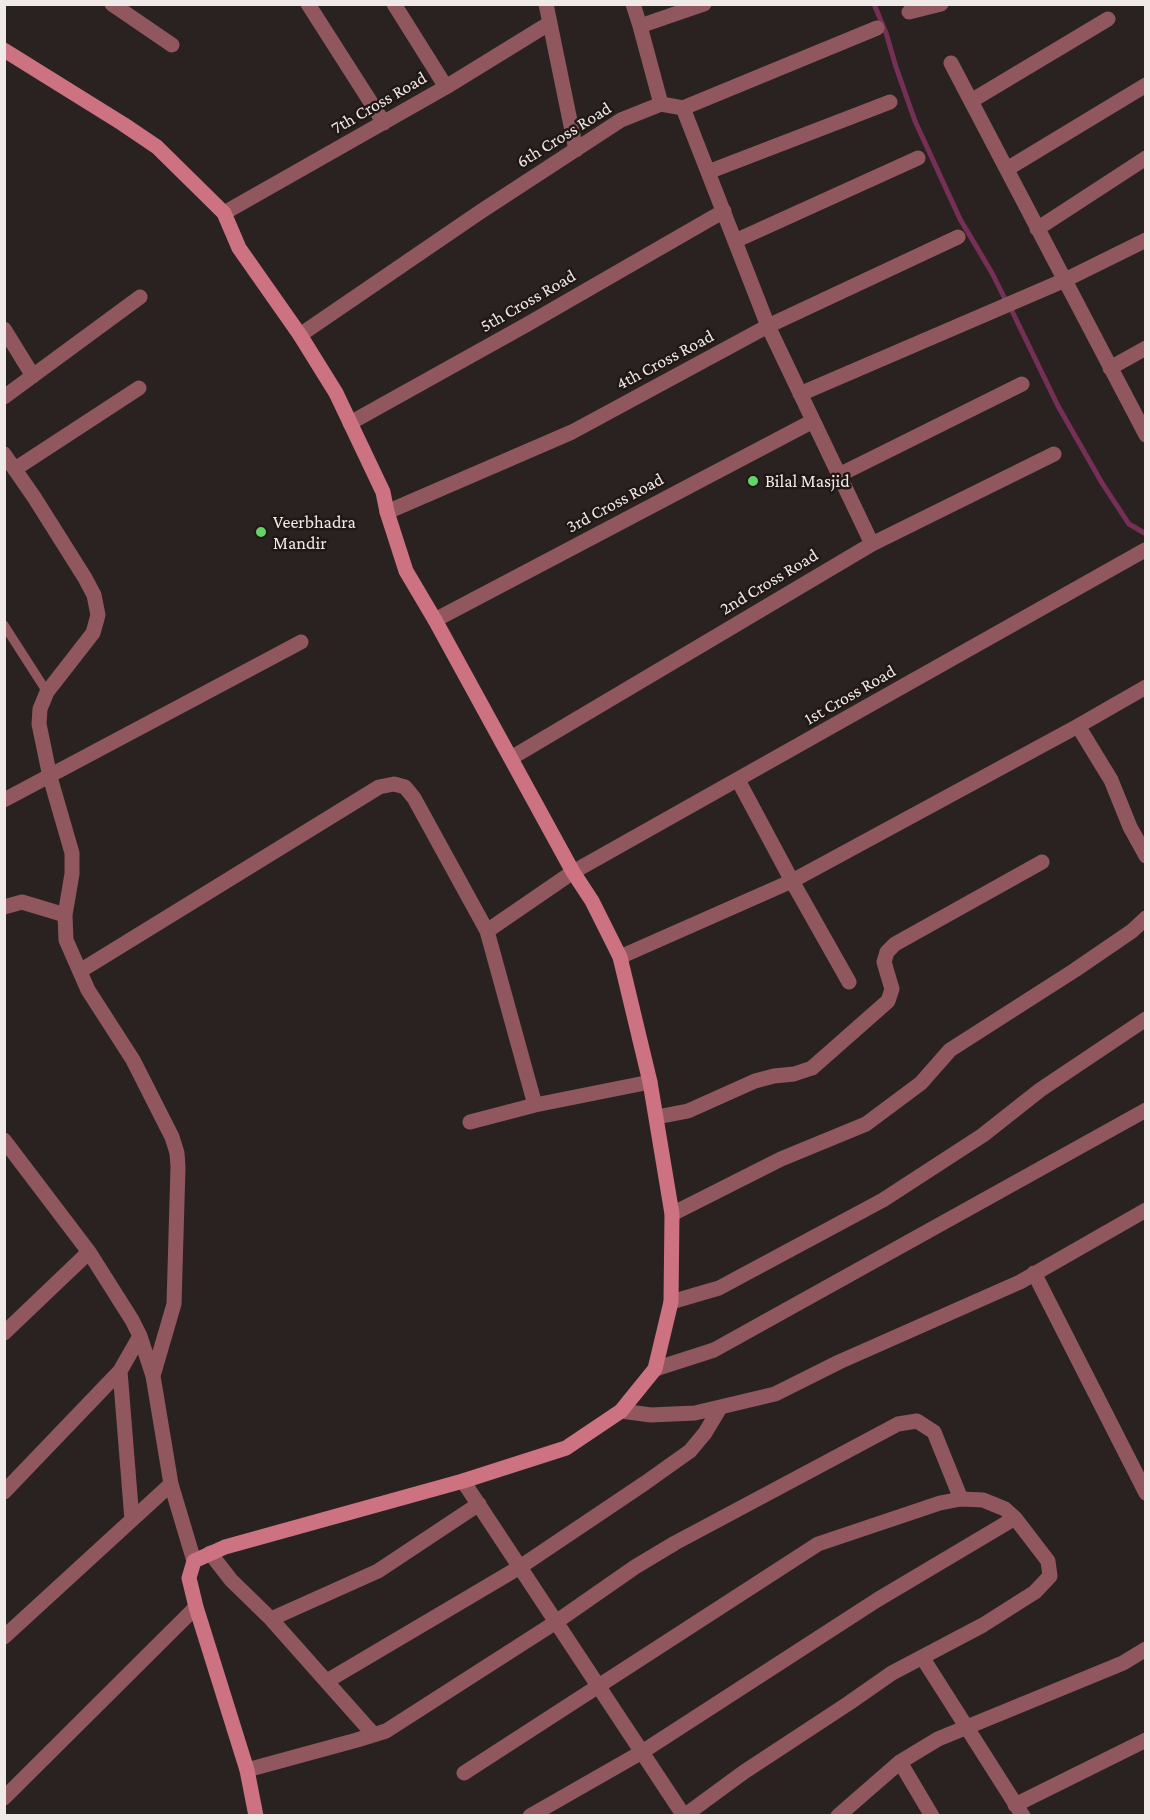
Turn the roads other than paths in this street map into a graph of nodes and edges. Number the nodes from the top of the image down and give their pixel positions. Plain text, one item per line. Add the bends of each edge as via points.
1 (112, 4) edge
2 (308, 4) edge
3 (394, 4) edge
4 (546, 4) edge
5 (633, 4) edge
6 (704, 4) edge
7 (941, 4) edge
8 (909, 12) dead end
9 (1108, 20) dead end
10 (550, 23) junction
11 (640, 26) junction
12 (877, 28) dead end
13 (172, 45) dead end
14 (4, 50) edge
15 (951, 63) dead end
16 (1146, 85) edge
17 (446, 87) junction
18 (971, 101) junction
19 (890, 102) dead end
20 (661, 104) junction
21 (683, 108) junction
22 (384, 123) junction
23 (576, 150) junction
24 (918, 158) dead end
25 (1146, 158) edge
26 (1007, 169) junction
27 (708, 172) junction
28 (724, 211) junction
29 (224, 213) junction
30 (1037, 228) junction
31 (958, 237) dead end
32 (1146, 240) edge
33 (735, 241) junction
34 (1065, 280) junction
35 (140, 297) dead end
36 (768, 326) junction
37 (4, 329) edge
38 (300, 334) junction
39 (1146, 348) edge
40 (1110, 368) junction
41 (33, 376) junction
42 (1022, 384) dead end
43 (138, 388) dead end
44 (800, 394) junction
45 (4, 397) edge
46 (813, 421) junction
47 (350, 423) junction
48 (1145, 434) edge
49 (4, 454) edge
50 (1054, 454) dead end
51 (15, 469) junction
52 (839, 475) junction
53 (387, 512) junction
54 (872, 544) junction
55 (1145, 550) edge
56 (435, 620) junction
57 (4, 625) edge
58 (301, 642) dead end
59 (1146, 687) edge
60 (47, 692) junction
61 (1078, 726) junction
62 (512, 758) junction
63 (50, 777) junction
64 (738, 780) junction
65 (4, 800) edge
66 (1146, 856) edge
67 (1042, 862) dead end
68 (573, 872) junction
69 (792, 881) junction
70 (4, 907) edge
71 (65, 915) junction
72 (1146, 918) edge
73 (487, 931) junction
74 (620, 957) junction
75 (80, 970) junction
76 (849, 982) dead end
77 (1146, 1019) edge
78 (650, 1082) junction
79 (535, 1105) junction
80 (1146, 1110) edge
81 (657, 1117) junction
82 (470, 1122) dead end
83 (4, 1140) edge
84 (1145, 1213) edge
85 (672, 1214) junction
86 (89, 1252) junction
87 (1034, 1273) junction
88 (671, 1302) junction
89 (4, 1334) edge
90 (140, 1336) junction
91 (655, 1369) junction
92 (120, 1371) junction
93 (153, 1376) junction
94 (720, 1408) junction
95 (621, 1411) junction
96 (463, 1481) junction
97 (171, 1484) junction
98 (4, 1492) edge
99 (1146, 1493) edge
100 (961, 1499) junction
101 (478, 1504) junction
102 (1015, 1518) junction
103 (132, 1520) junction
104 (210, 1552) junction
105 (194, 1561) junction
106 (520, 1567) junction
107 (196, 1607) junction
108 (271, 1619) junction
109 (556, 1622) junction
110 (4, 1637) edge
111 (1146, 1649) edge
112 (922, 1657) junction
113 (327, 1682) junction
114 (599, 1687) junction
115 (967, 1726) junction
116 (374, 1735) junction
117 (1146, 1740) edge
118 (642, 1752) junction
119 (900, 1762) junction
120 (247, 1770) junction
121 (464, 1773) dead end
122 (4, 1798) edge
123 (1019, 1810) edge
124 (256, 1815) edge
125 (530, 1815) edge
126 (684, 1815) edge
127 (838, 1815) edge
128 (932, 1815) edge

1 - 13 street
2 - 22 street
3 - 17 street
4 - 10 street
5 - 11 street
6 - 11 street
7 - 8 street
9 - 18 street
10 - 17 street, 7th Cross Road
10 - 23 street
11 - 20 street
12 - 21 street
14 - 29 street via 157,147
15 - 18 street
16 - 26 street
17 - 22 street, 7th Cross Road
18 - 26 street
19 - 27 street
20 - 21 street
20 - 23 street, 6th Cross Road via 621,120
21 - 27 street
22 - 29 street, 7th Cross Road
23 - 38 street, 6th Cross Road
24 - 33 street
25 - 30 street
26 - 30 street
27 - 28 street
28 - 33 street
28 - 47 street, 5th Cross Road
29 - 38 street via 239,248
30 - 34 street
31 - 36 street, 4th Cross Road
32 - 34 street
33 - 36 street
34 - 40 street
34 - 44 street
35 - 41 street
36 - 44 street
36 - 53 street, 4th Cross Road via 572,432
37 - 41 street
38 - 47 street
39 - 40 street
40 - 48 street
41 - 45 street
42 - 52 street
43 - 51 street
44 - 46 street
46 - 52 street
46 - 56 street, 3rd Cross Road
47 - 53 street via 383,492
49 - 51 street
50 - 54 street, 2nd Cross Road
51 - 60 street via 85,578 98,615 93,633
52 - 54 street
53 - 56 street via 406,571
54 - 62 street, 2nd Cross Road
55 - 64 street, 1st Cross Road
56 - 62 street
57 - 60 lane
58 - 63 street
59 - 61 street
60 - 63 street via 39,724
61 - 66 street via 1111,780
61 - 69 street
62 - 68 street
63 - 65 street
63 - 71 street via 72,854
64 - 68 street, 1st Cross Road
64 - 69 street
67 - 81 street via 887,952 884,962 892,989 888,1001 812,1068 774,1076 688,1111
68 - 73 street, 1st Cross Road
68 - 74 street
69 - 74 street
69 - 76 street
70 - 71 street via 22,902
71 - 75 street via 66,940
72 - 85 street via 1075,970 950,1050 921,1083 866,1124 781,1160
73 - 75 street via 414,798 405,787 394,784 379,787
73 - 79 street
74 - 78 street
75 - 93 street via 88,990 134,1060 177,1153 174,1304
77 - 88 street via 1040,1090 983,1135 883,1200 719,1288
78 - 79 street
78 - 81 street
79 - 82 street
80 - 91 street via 714,1350
81 - 85 street
83 - 86 street
84 - 87 street
85 - 88 street
86 - 89 street
86 - 90 street
87 - 94 street via 775,1394
87 - 99 street
88 - 91 street
90 - 92 street
90 - 93 street
91 - 95 street
92 - 98 street
92 - 103 street
93 - 97 street
94 - 95 street via 651,1415
94 - 106 street via 690,1451
95 - 96 street via 566,1448
96 - 101 street
96 - 104 street
97 - 103 street
97 - 105 street
100 - 102 street via 983,1500
100 - 109 street via 934,1431 917,1421 898,1424 675,1543
100 - 114 street via 818,1544
101 - 106 street
101 - 108 street via 378,1571
102 - 112 street via 1048,1561 1050,1576 1035,1592
102 - 118 street via 877,1600
103 - 110 street
104 - 105 street
104 - 108 street via 231,1580
105 - 107 street via 189,1578
106 - 109 street
106 - 113 street
107 - 120 street
107 - 122 street
108 - 113 street
109 - 114 street
109 - 116 street via 387,1731
111 - 115 street via 1123,1663
112 - 115 street
112 - 126 street via 892,1673
113 - 116 street
114 - 118 street
114 - 121 street
115 - 119 street
115 - 123 street
116 - 120 street
117 - 123 street
118 - 125 street
118 - 126 street
119 - 127 street
119 - 128 street
120 - 124 street

